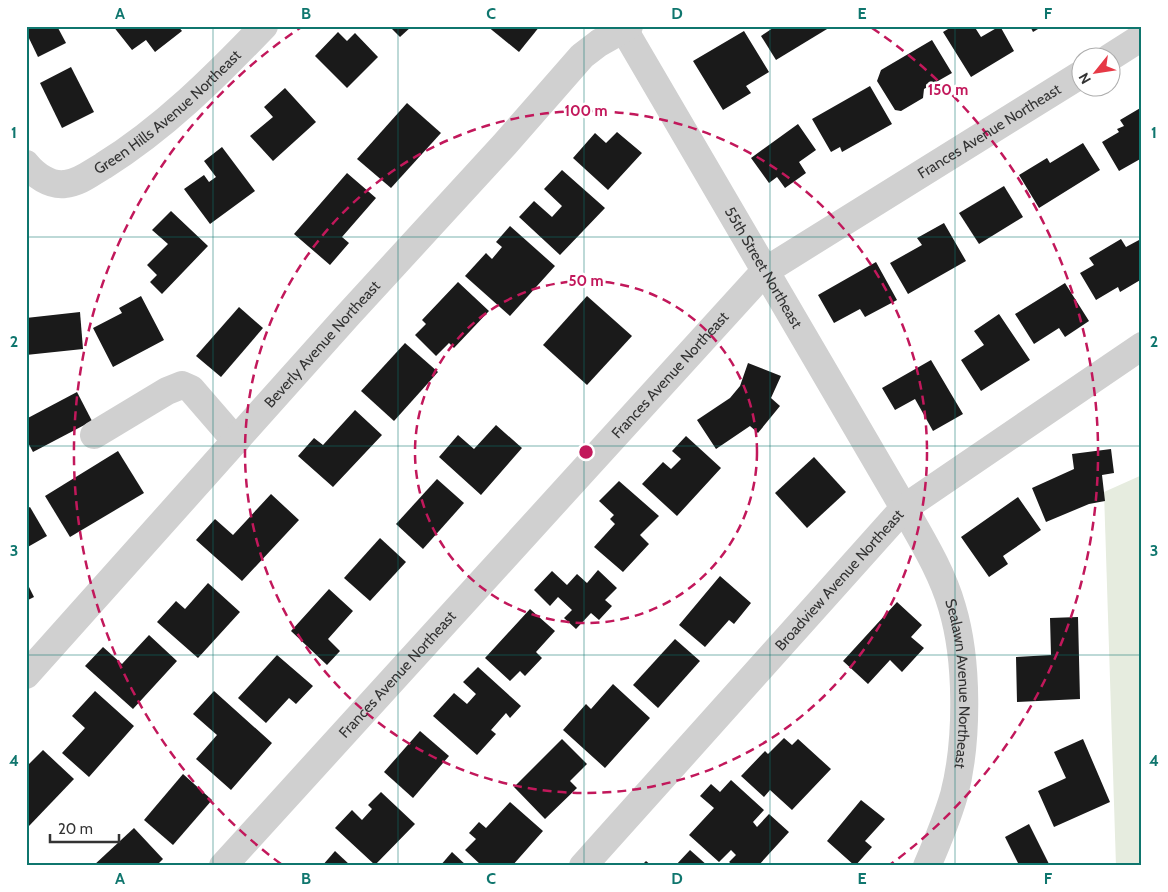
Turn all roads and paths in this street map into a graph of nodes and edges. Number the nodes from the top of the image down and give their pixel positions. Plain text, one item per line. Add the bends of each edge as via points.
1 (264, 26) edge
2 (625, 27) edge
3 (1142, 37) edge
4 (1120, 51) edge
5 (1070, 81) edge
6 (26, 164) edge
7 (765, 271) junction
8 (1142, 346) edge
9 (94, 435) dead end
10 (236, 440) junction
11 (904, 508) junction
12 (26, 675) edge
13 (223, 866) edge
14 (583, 866) edge
15 (927, 866) edge

1 - 6 street, Green Hills Avenue Northeast via 214,77 151,132 88,175 64,184 44,179
2 - 7 street, 55th Street Northeast
2 - 10 street, Beverly Avenue Northeast via 582,56
3 - 4 street
5 - 7 street, Frances Avenue Northeast
7 - 11 street, 55th Street Northeast
7 - 13 street, Frances Avenue Northeast
8 - 11 street, Broadview Avenue Northeast
9 - 10 street via 167,391 182,386 191,389
10 - 12 street, Beverly Avenue Northeast
11 - 14 street, Broadview Avenue Northeast
11 - 15 street, Sealawn Avenue Northeast via 952,606 964,674 961,755 954,794

